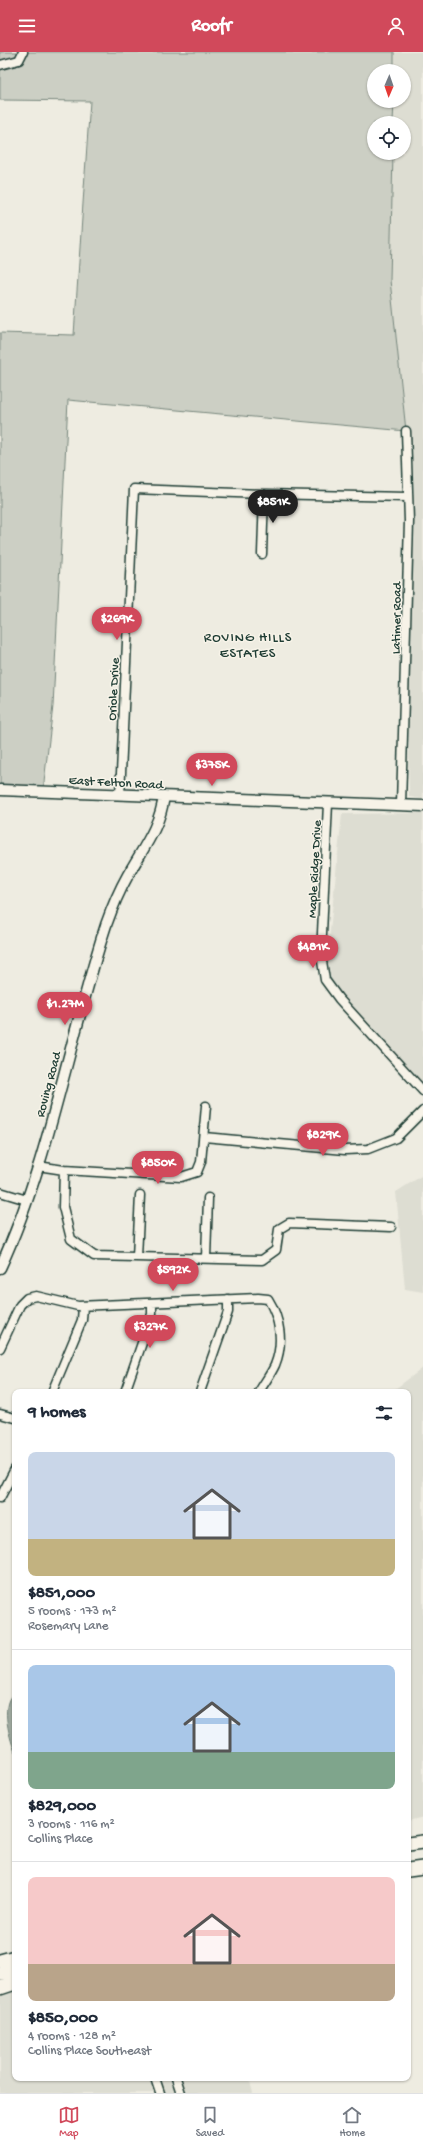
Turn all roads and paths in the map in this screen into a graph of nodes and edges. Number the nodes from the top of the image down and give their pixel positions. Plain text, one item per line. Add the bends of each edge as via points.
1 (23, 52) edge
2 (0, 64) edge
3 (406, 431) dead end
4 (264, 494) junction
5 (407, 497) junction
6 (262, 554) dead end
7 (0, 790) edge
8 (120, 794) junction
9 (164, 796) junction
10 (328, 803) junction
11 (401, 805) junction
12 (423, 806) edge
13 (423, 1091) edge
14 (206, 1106) dead end
15 (423, 1111) edge
16 (204, 1137) junction
17 (38, 1166) junction
18 (64, 1170) junction
19 (0, 1192) edge
20 (140, 1195) dead end
21 (208, 1198) dead end
22 (26, 1200) junction
23 (391, 1227) dead end
24 (137, 1257) junction
25 (206, 1258) junction
26 (0, 1268) edge
27 (228, 1300) junction
28 (152, 1303) junction
29 (83, 1306) junction
30 (0, 1348) edge
31 (53, 1389) edge
32 (127, 1389) edge
33 (201, 1389) edge
34 (261, 1389) edge
35 (0, 1414) edge
36 (12, 1417) edge
37 (11, 1485) edge
38 (0, 1498) edge
39 (423, 1842) edge
40 (411, 1844) edge
41 (423, 1868) edge
42 (411, 1870) edge
43 (12, 1957) edge
44 (0, 1961) edge
45 (12, 1971) edge
46 (0, 1974) edge
47 (12, 1985) edge
48 (0, 1988) edge
49 (156, 2081) edge
50 (177, 2081) edge
51 (160, 2093) edge
52 (181, 2093) edge

1 - 2 street via 19,60
3 - 5 street, Latimer Road
4 - 5 street
4 - 6 street
4 - 8 street, Oriole Drive via 134,489
5 - 11 street, Latimer Road via 407,644
7 - 8 street, East Felton Road
8 - 9 street, East Felton Road
9 - 10 street, East Felton Road
9 - 17 street, Roving Road via 154,833 121,890 106,926
10 - 11 street, East Felton Road
10 - 13 street, Maple Ridge Drive via 321,955 325,980 362,1025
11 - 12 street, East Felton Road
14 - 16 street
15 - 16 street via 396,1138 368,1149 345,1150
16 - 18 street via 197,1172 181,1177
17 - 18 street
17 - 22 street, Roving Road
18 - 24 street via 62,1207 71,1239 94,1256
19 - 22 street
20 - 24 street
21 - 25 street
22 - 26 street, Roving Road
23 - 25 street via 289,1223 279,1229 276,1250 262,1260
24 - 25 street
27 - 28 street
27 - 33 street via 228,1312
27 - 34 street via 268,1299 275,1310 279,1325 279,1348 275,1365
28 - 29 street
28 - 32 street via 152,1314
29 - 30 street via 36,1296 27,1298 20,1305
29 - 31 street via 82,1320
35 - 36 street
37 - 38 street
39 - 40 highway
41 - 42 highway
43 - 44 highway
45 - 46 highway
47 - 48 highway
49 - 51 street
50 - 52 street

